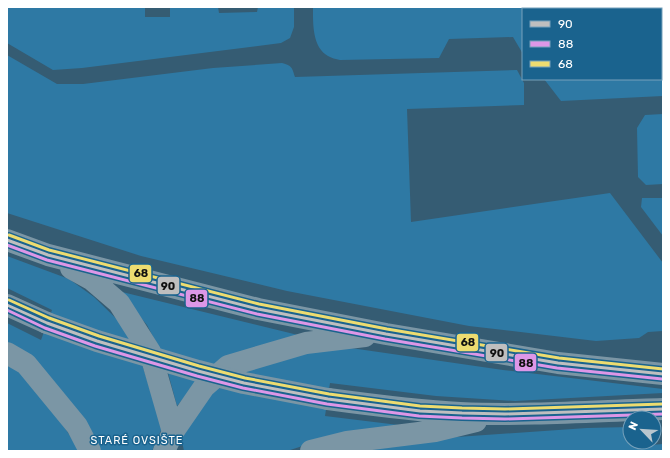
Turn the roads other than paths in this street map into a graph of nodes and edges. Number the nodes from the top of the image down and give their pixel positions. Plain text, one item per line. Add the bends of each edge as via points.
1 (7, 240) edge
2 (48, 255) junction
3 (7, 305) edge
4 (386, 334) junction
5 (7, 353) edge
6 (663, 374) edge
7 (663, 409) edge
8 (505, 414) junction
9 (171, 445) edge
10 (90, 451) edge
11 (311, 451) edge

1 - 2 main road
2 - 4 main road via 258,309
2 - 9 main road via 91,279 119,303 150,352
3 - 8 main road, bridge via 97,341 244,383 328,399 420,411
4 - 6 main road via 558,363
4 - 9 main road via 306,343 228,366 204,387
5 - 10 main road via 26,364 77,426
7 - 8 main road
8 - 11 main road via 435,431 347,442

